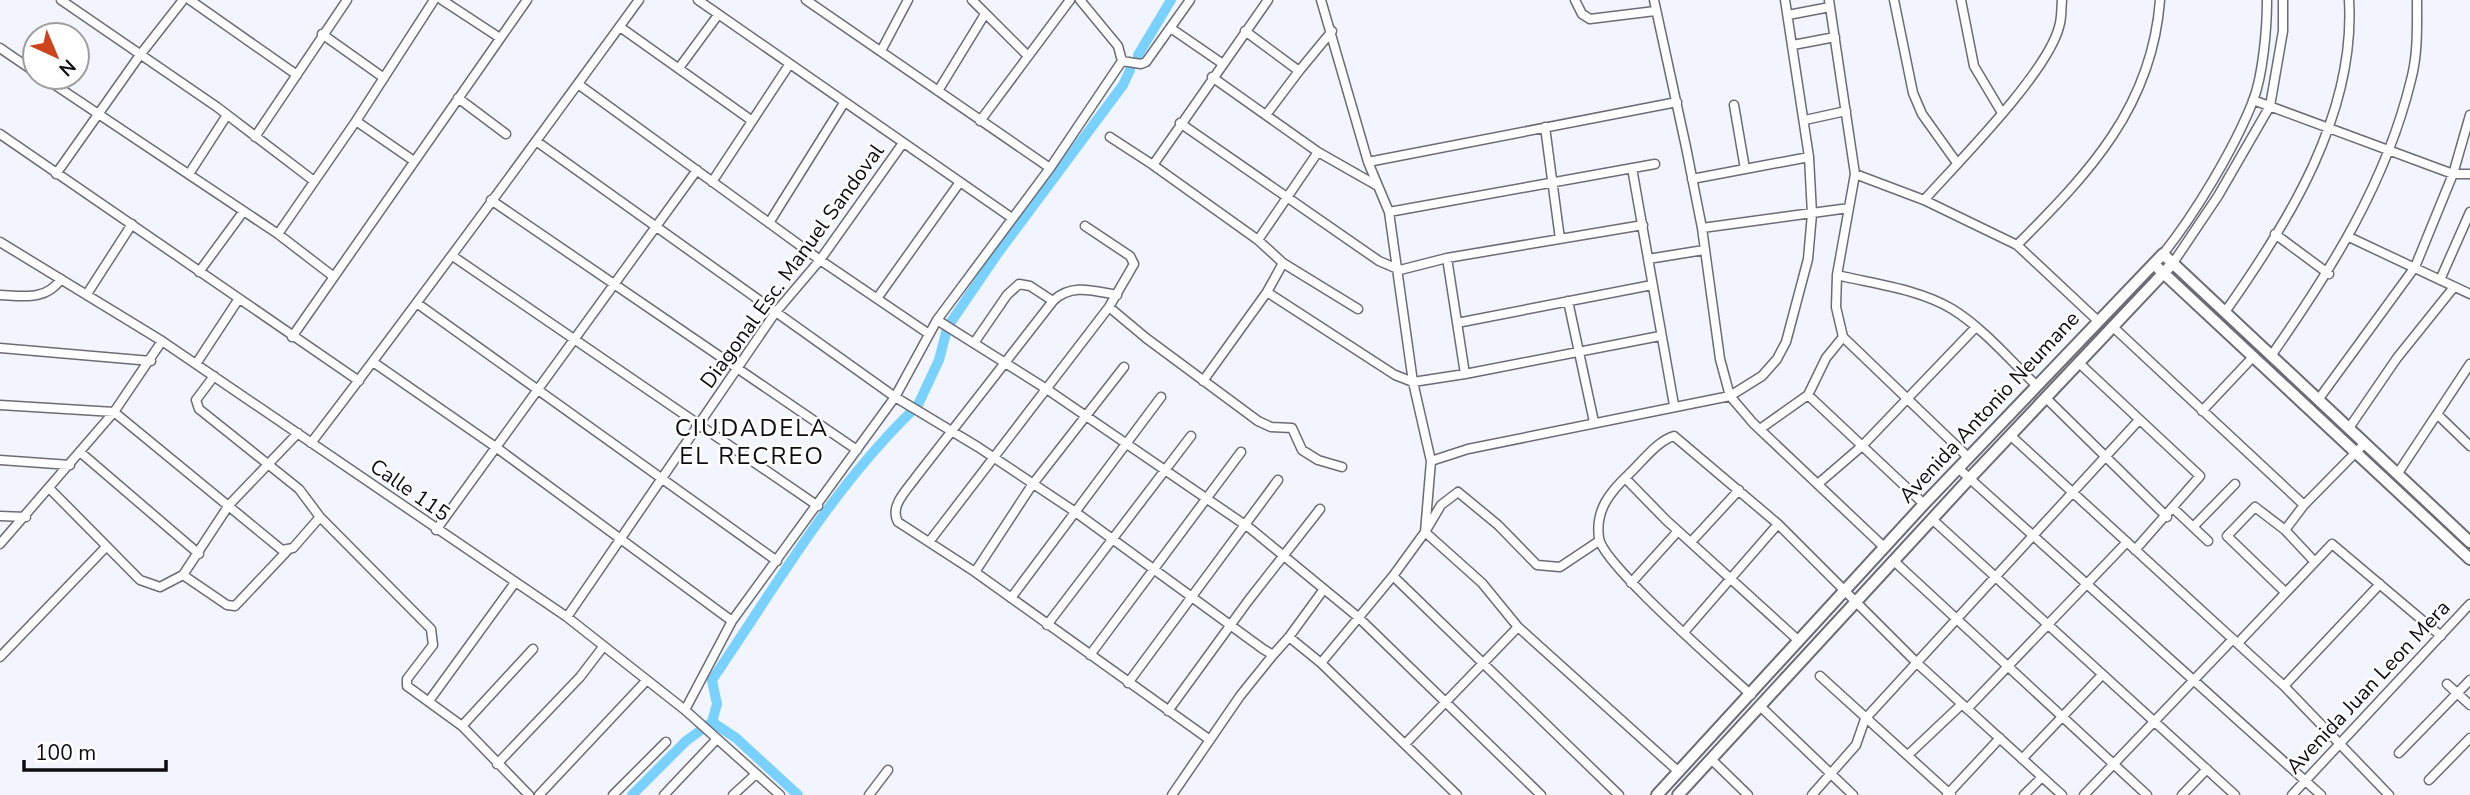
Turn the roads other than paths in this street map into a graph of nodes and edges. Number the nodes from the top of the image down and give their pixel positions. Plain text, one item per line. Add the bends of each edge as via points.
1 (183, 0) edge
2 (190, 0) edge
3 (347, 0) edge
4 (434, 0) edge
5 (442, 0) edge
6 (527, 0) edge
7 (639, 0) edge
8 (698, 0) edge
9 (806, 0) edge
10 (908, 0) edge
11 (972, 0) edge
12 (1070, 0) edge
13 (1080, 0) edge
14 (1190, 0) edge
15 (1268, 0) edge
16 (1321, 0) edge
17 (1575, 0) edge
18 (1654, 0) edge
19 (1785, 0) edge
20 (1894, 0) edge
21 (1961, 0) edge
22 (2062, 0) edge
23 (2160, 0) edge
24 (2267, 0) edge
25 (2283, 0) edge
26 (2350, 0) edge
27 (2417, 0) edge
28 (67, 1) edge
29 (818, 3) edge
30 (1829, 3) edge
31 (1655, 11) junction
32 (985, 14) junction
33 (718, 15) junction
34 (1788, 15) junction
35 (620, 27) junction
36 (1172, 29) junction
37 (1245, 31) junction
38 (1332, 31) junction
39 (322, 34) junction
40 (1835, 37) junction
41 (500, 38) junction
42 (1793, 45) junction
43 (0, 48) edge
44 (881, 51) junction
45 (140, 55) junction
46 (1028, 57) junction
47 (21, 62) edge
48 (1126, 63) junction
49 (1223, 64) junction
50 (789, 65) junction
51 (679, 68) junction
52 (1298, 71) junction
53 (297, 75) junction
54 (1213, 77) junction
55 (384, 78) junction
56 (578, 84) junction
57 (64, 91) edge
58 (937, 92) junction
59 (458, 98) junction
60 (2253, 100) junction
61 (1677, 102) junction
62 (845, 103) junction
63 (1734, 105) dead end
64 (2270, 106) junction
65 (1846, 111) junction
66 (2002, 113) junction
67 (99, 115) junction
68 (227, 115) junction
69 (1266, 115) junction
70 (2470, 115) edge
71 (751, 120) junction
72 (1805, 120) junction
73 (356, 121) junction
74 (980, 121) junction
75 (1180, 123) junction
76 (1545, 127) junction
77 (2327, 128) junction
78 (506, 134) dead end
79 (1, 137) edge
80 (255, 137) junction
81 (1110, 137) dead end
82 (536, 141) junction
83 (903, 143) junction
84 (2389, 148) junction
85 (1318, 152) junction
86 (1809, 157) junction
87 (414, 160) junction
88 (1368, 162) junction
89 (1957, 163) junction
90 (1655, 164) dead end
91 (1153, 165) junction
92 (1050, 168) junction
93 (1632, 168) junction
94 (1745, 169) junction
95 (696, 170) junction
96 (56, 174) junction
97 (189, 174) junction
98 (1854, 174) junction
99 (2454, 174) junction
100 (2470, 174) edge
101 (1692, 179) junction
102 (314, 181) junction
103 (712, 182) junction
104 (960, 182) junction
105 (1554, 183) junction
106 (1377, 185) junction
107 (1288, 198) junction
108 (491, 200) junction
109 (1924, 200) junction
110 (1849, 208) junction
111 (243, 212) junction
112 (1389, 212) junction
113 (2470, 212) edge
114 (1812, 214) junction
115 (1012, 218) junction
116 (769, 223) junction
117 (132, 224) junction
118 (1643, 225) junction
119 (1084, 226) dead end
120 (655, 228) junction
121 (1702, 228) junction
122 (278, 234) junction
123 (2275, 234) junction
124 (2349, 237) junction
125 (1560, 239) junction
126 (1258, 240) junction
127 (0, 242) edge
128 (2018, 245) junction
129 (1704, 250) junction
130 (2163, 254) junction
131 (454, 257) junction
132 (1447, 258) junction
133 (1648, 258) junction
134 (820, 260) junction
135 (1283, 263) junction
136 (2173, 263) junction
137 (2154, 264) junction
138 (2415, 267) junction
139 (1400, 270) junction
140 (199, 272) junction
141 (2163, 272) junction
142 (2329, 274) junction
143 (1837, 275) junction
144 (334, 277) junction
145 (61, 279) junction
146 (2440, 280) junction
147 (614, 285) junction
148 (1652, 285) junction
149 (2454, 287) junction
150 (1267, 292) junction
151 (87, 294) junction
152 (0, 295) edge
153 (1117, 295) junction
154 (2470, 295) edge
155 (878, 298) junction
156 (239, 300) junction
157 (1053, 301) junction
158 (1569, 301) junction
159 (418, 304) junction
160 (1109, 307) junction
161 (1358, 309) dead end
162 (2225, 312) junction
163 (775, 313) junction
164 (937, 320) junction
165 (2097, 320) junction
166 (1457, 323) junction
167 (2112, 326) junction
168 (1976, 327) junction
169 (929, 334) junction
170 (1660, 336) junction
171 (292, 337) junction
172 (1843, 337) junction
173 (574, 340) junction
174 (162, 341) junction
175 (974, 343) junction
176 (0, 348) edge
177 (1578, 352) junction
178 (2272, 356) junction
179 (2252, 358) junction
180 (151, 361) junction
181 (373, 362) junction
182 (1003, 362) junction
183 (2078, 362) junction
184 (196, 364) junction
185 (2470, 364) edge
186 (1124, 367) dead end
187 (736, 369) junction
188 (1465, 374) junction
189 (214, 376) junction
190 (359, 381) junction
191 (1203, 381) junction
192 (1413, 382) junction
193 (2036, 385) junction
194 (1048, 390) junction
195 (538, 391) junction
196 (1808, 395) junction
197 (1730, 396) junction
198 (895, 397) junction
199 (1161, 397) dead end
200 (2045, 397) junction
201 (1907, 398) junction
202 (2318, 400) junction
203 (0, 405) edge
204 (1674, 405) junction
205 (2202, 411) junction
206 (114, 412) junction
207 (2437, 414) junction
208 (1084, 416) junction
209 (2139, 420) junction
210 (1594, 422) junction
211 (697, 426) junction
212 (2349, 428) junction
213 (1760, 429) junction
214 (954, 432) junction
215 (298, 433) junction
216 (2010, 435) junction
217 (1191, 436) dead end
218 (311, 443) junction
219 (1124, 443) junction
220 (2365, 443) junction
221 (1862, 446) junction
222 (2470, 446) edge
223 (497, 448) junction
224 (857, 450) junction
225 (80, 452) junction
226 (1241, 452) dead end
227 (2355, 454) junction
228 (1969, 457) junction
229 (2105, 457) junction
230 (994, 458) junction
231 (0, 460) edge
232 (1431, 461) junction
233 (269, 464) junction
234 (70, 465) junction
235 (1342, 467) dead end
236 (1958, 468) junction
237 (1164, 470) junction
238 (2398, 473) junction
239 (1625, 478) junction
240 (661, 479) junction
241 (1969, 479) junction
242 (1278, 480) dead end
243 (1819, 484) junction
244 (2235, 484) dead end
245 (1032, 485) junction
246 (50, 489) junction
247 (1739, 490) junction
248 (2073, 493) junction
249 (1205, 498) junction
250 (1924, 504) junction
251 (229, 505) junction
252 (2304, 505) junction
253 (818, 506) junction
254 (2173, 508) junction
255 (1320, 509) dead end
256 (1074, 511) junction
257 (0, 516) edge
258 (26, 517) junction
259 (320, 517) junction
260 (2167, 517) junction
261 (1933, 520) junction
262 (1778, 524) junction
263 (1245, 525) junction
264 (2193, 527) junction
265 (436, 530) junction
266 (2285, 530) junction
267 (1678, 531) junction
268 (1425, 532) junction
269 (2032, 538) junction
270 (621, 540) junction
271 (929, 541) junction
272 (1599, 541) junction
273 (2208, 541) dead end
274 (1113, 542) junction
275 (1691, 542) junction
276 (2127, 542) junction
277 (2470, 542) edge
278 (0, 544) edge
279 (106, 547) junction
280 (1885, 548) junction
281 (288, 550) junction
282 (2135, 550) junction
283 (199, 554) junction
284 (1283, 555) junction
285 (2470, 559) edge
286 (777, 561) junction
287 (2314, 561) junction
288 (1895, 562) junction
289 (1152, 570) junction
290 (975, 572) junction
291 (183, 575) junction
292 (1393, 576) junction
293 (1731, 577) junction
294 (1996, 579) junction
295 (1631, 583) junction
296 (514, 584) junction
297 (2380, 584) junction
298 (2087, 587) junction
299 (1324, 589) junction
300 (1844, 591) junction
301 (2285, 592) junction
302 (1189, 596) junction
303 (1011, 598) junction
304 (1856, 603) junction
305 (2470, 604) edge
306 (567, 617) junction
307 (1358, 617) junction
308 (1955, 620) junction
309 (732, 621) junction
310 (1047, 625) junction
311 (2047, 625) junction
312 (1229, 626) junction
313 (1518, 627) junction
314 (1685, 631) junction
315 (2441, 636) junction
316 (1289, 637) junction
317 (1799, 640) junction
318 (2236, 641) junction
319 (603, 647) junction
320 (533, 649) dead end
321 (1090, 654) junction
322 (1273, 655) junction
323 (0, 657) edge
324 (1321, 663) junction
325 (1482, 664) junction
326 (1918, 664) junction
327 (2009, 669) junction
328 (2102, 675) junction
329 (1820, 676) dead end
330 (2194, 680) junction
331 (2470, 680) edge
332 (646, 681) junction
333 (1128, 683) junction
334 (2447, 684) dead end
335 (2284, 686) junction
336 (2457, 694) junction
337 (1751, 695) junction
338 (429, 701) junction
339 (1444, 701) junction
340 (2470, 705) edge
341 (1760, 706) junction
342 (1965, 706) junction
343 (685, 710) junction
344 (1168, 711) junction
345 (2062, 718) junction
346 (1866, 719) junction
347 (2156, 721) junction
348 (462, 726) junction
349 (713, 738) junction
350 (2000, 738) junction
351 (2470, 738) edge
352 (1210, 740) junction
353 (666, 742) dead end
354 (2341, 743) junction
355 (1405, 744) junction
356 (2399, 754) dead end
357 (1909, 755) junction
358 (1711, 759) junction
359 (2022, 759) junction
360 (497, 764) junction
361 (2113, 764) junction
362 (2207, 769) junction
363 (888, 770) dead end
364 (1679, 772) junction
365 (756, 774) junction
366 (1831, 774) junction
367 (2042, 777) junction
368 (2306, 780) junction
369 (2429, 780) dead end
370 (1949, 794) edge
371 (529, 795) edge
372 (539, 795) edge
373 (613, 795) edge
374 (664, 795) edge
375 (733, 795) edge
376 (780, 795) edge
377 (869, 795) edge
378 (1172, 795) edge
379 (1456, 795) edge
380 (1541, 795) edge
381 (1619, 795) edge
382 (1657, 795) edge
383 (1678, 795) edge
384 (1748, 795) edge
385 (1812, 795) edge
386 (1853, 795) edge
387 (2024, 795) edge
388 (2062, 795) edge
389 (2084, 795) edge
390 (2147, 795) edge
391 (2182, 795) edge
392 (2235, 795) edge
393 (2292, 795) edge
394 (2320, 795) edge
395 (2389, 795) edge

1 - 45 street
2 - 53 street
3 - 39 street
4 - 55 street
5 - 41 street
6 - 41 street
7 - 35 street
8 - 33 street
9 - 29 street
10 - 44 street
11 - 32 street
12 - 46 street
13 - 48 street via 1118,46
14 - 36 street
15 - 37 street
16 - 38 street
17 - 31 street via 1590,19
18 - 31 street
19 - 34 street
20 - 89 street via 1913,93 1932,130
21 - 66 street via 1974,66
22 - 66 street via 2059,27 2047,55
23 - 128 street via 2158,33 2146,75 2121,127 2070,192
24 - 60 street, Avenida Antonio Neumane
25 - 64 street, Avenida Antonio Neumane via 2283,32
26 - 77 street via 2339,92
27 - 84 street via 2412,79
28 - 45 street
29 - 44 street
30 - 34 street
30 - 40 street
31 - 61 street
32 - 46 street
32 - 58 street
33 - 50 street
33 - 51 street
34 - 42 street
35 - 51 street
35 - 56 street
36 - 48 street via 1146,62
36 - 49 street
37 - 49 street
37 - 52 street
38 - 52 street
38 - 88 street
39 - 53 street
39 - 55 street
40 - 42 street
40 - 65 street
41 - 59 street
42 - 72 street
43 - 47 street
44 - 58 street
45 - 67 street
45 - 68 street
46 - 74 street
48 - 92 street
49 - 54 street
50 - 62 street
50 - 71 street
51 - 71 street
52 - 69 street
53 - 80 street
54 - 69 street
54 - 75 street
55 - 73 street
56 - 82 street
56 - 95 street
57 - 67 street
58 - 74 street
59 - 78 street
59 - 87 street
60 - 64 street
60 - 130 street, Avenida Antonio Neumane via 2217,169
61 - 76 street
61 - 101 street
62 - 83 street
62 - 116 street
63 - 94 street
64 - 77 street
64 - 136 street, Avenida Antonio Neumane
65 - 72 street
65 - 98 street
66 - 89 street
67 - 96 street
67 - 97 street
68 - 80 street
68 - 97 street
69 - 85 street
70 - 99 street
71 - 103 street
72 - 86 street
73 - 87 street
73 - 102 street
74 - 92 street
75 - 91 street
75 - 107 street
76 - 88 street
76 - 105 street
77 - 84 street
77 - 123 street
79 - 96 street
80 - 102 street
81 - 91 street
82 - 108 street
82 - 120 street
83 - 104 street
83 - 134 street, Diagonal Esc. Manuel Sandoval
84 - 99 street
84 - 124 street
85 - 106 street
85 - 107 street
86 - 94 street
86 - 114 street
87 - 144 street
88 - 106 street
89 - 109 street
90 - 93 street
91 - 126 street
92 - 115 street
93 - 105 street
93 - 118 street
94 - 101 street
95 - 103 street
95 - 120 street
96 - 117 street
97 - 111 street
98 - 109 street
98 - 110 street
99 - 100 street
99 - 138 street
101 - 121 street
102 - 122 street
103 - 116 street
104 - 115 street
104 - 155 street
105 - 112 street
105 - 125 street
106 - 112 street
107 - 126 street
107 - 139 street via 1379,261
108 - 131 street
108 - 147 street
109 - 128 street
110 - 114 street
110 - 143 street
111 - 122 street
111 - 140 street
112 - 139 street
113 - 146 street
114 - 121 street
114 - 197 street via 1808,259 1786,342 1762,376
115 - 164 street
116 - 134 street
117 - 140 street
117 - 151 street
118 - 125 street
118 - 133 street
119 - 153 street via 1130,256 1134,264
120 - 147 street
120 - 163 street
121 - 129 street
122 - 144 street
123 - 142 street
123 - 162 street
124 - 138 street
124 - 142 street
125 - 132 street
126 - 135 street
127 - 145 street, Calle 115
128 - 165 street
129 - 133 street
129 - 197 street
130 - 136 street
130 - 137 street, Avenida Antonio Neumane
131 - 159 street
131 - 173 street
132 - 139 street
132 - 166 street
133 - 148 street
134 - 155 street
134 - 163 street, Diagonal Esc. Manuel Sandoval
135 - 150 street
135 - 161 street
136 - 141 street, Avenida Antonio Neumane
136 - 162 street
137 - 141 street
137 - 165 street, Avenida Antonio Neumane
138 - 146 street
138 - 202 street
139 - 192 street
140 - 156 street
141 - 167 street, Avenida Antonio Neumane
141 - 179 street
142 - 178 street
143 - 168 street via 1930,299
143 - 172 street via 1836,307
144 - 171 street
145 - 151 street, Calle 115
145 - 152 street via 39,296
146 - 149 street
147 - 173 street
147 - 187 street
148 - 158 street
148 - 170 street
149 - 154 street
149 - 212 street
150 - 191 street
150 - 192 street
151 - 174 street, Calle 115
153 - 157 street via 1078,289 1063,291
153 - 160 street
155 - 169 street
156 - 171 street
156 - 184 street
157 - 175 street via 1019,284
157 - 182 street
158 - 166 street
158 - 177 street
159 - 181 street
159 - 195 street
160 - 191 street
160 - 194 street
162 - 178 street
163 - 187 street, Diagonal Esc. Manuel Sandoval
163 - 198 street
164 - 169 street
164 - 175 street
165 - 193 street, Avenida Antonio Neumane
166 - 188 street
167 - 183 street, Avenida Antonio Neumane
167 - 205 street
168 - 193 street
168 - 201 street
169 - 198 street
170 - 177 street
170 - 204 street
171 - 190 street
172 - 196 street via 1826,358
172 - 201 street
173 - 195 street
173 - 211 street
174 - 180 street
174 - 184 street, Calle 115
175 - 182 street
176 - 180 street
177 - 188 street
177 - 210 street
178 - 202 street
179 - 205 street
179 - 227 street
180 - 206 street
181 - 190 street
181 - 223 street
182 - 194 street
182 - 214 street
183 - 200 street, Avenida Antonio Neumane
183 - 209 street
184 - 189 street, Calle 115
185 - 207 street
186 - 208 street
187 - 211 street, Diagonal Esc. Manuel Sandoval
187 - 224 street
188 - 192 street
189 - 215 street, Calle 115
189 - 233 street via 196,405
190 - 218 street
191 - 235 street via 1258,421 1292,428 1302,450
192 - 232 street
193 - 228 street, Avenida Antonio Neumane
194 - 208 street
194 - 230 street
195 - 223 street
195 - 240 street
196 - 213 street
196 - 221 street
197 - 204 street
197 - 213 street
198 - 214 street
198 - 224 street
199 - 219 street
200 - 216 street, Avenida Antonio Neumane
200 - 229 street
201 - 221 street
201 - 228 street
202 - 212 street
203 - 206 street
204 - 210 street
205 - 252 street
206 - 225 street
206 - 251 street
207 - 222 street
207 - 238 street
208 - 219 street
208 - 245 street
209 - 229 street
209 - 254 street via 2200,476
210 - 232 street
211 - 240 street, Diagonal Esc. Manuel Sandoval
211 - 253 street
212 - 220 street
213 - 243 street
214 - 230 street
214 - 271 street via 894,510 898,522
215 - 218 street, Calle 115
215 - 233 street
216 - 241 street, Avenida Antonio Neumane
216 - 248 street
217 - 237 street
218 - 265 street, Calle 115
219 - 237 street
219 - 256 street
220 - 227 street
220 - 238 street
221 - 243 street
221 - 250 street
223 - 265 street
223 - 270 street
224 - 253 street
225 - 234 street
225 - 283 street
226 - 249 street
227 - 252 street
227 - 285 street
228 - 236 street, Avenida Antonio Neumane
229 - 248 street
229 - 260 street
230 - 245 street
230 - 271 street
231 - 234 street
232 - 268 street
233 - 251 street
233 - 259 street via 299,489
234 - 246 street
236 - 241 street
236 - 250 street, Avenida Antonio Neumane
237 - 249 street
237 - 274 street
238 - 277 street
239 - 247 street via 1674,436
239 - 267 street
239 - 272 street via 1601,509
240 - 270 street, Diagonal Esc. Manuel Sandoval
240 - 286 street
241 - 261 street, Avenida Antonio Neumane
241 - 269 street
242 - 263 street
243 - 280 street
244 - 264 street
245 - 256 street
245 - 290 street
246 - 258 street
246 - 279 street
247 - 262 street
247 - 275 street
248 - 269 street
248 - 276 street
249 - 263 street
249 - 289 street
250 - 280 street, Avenida Antonio Neumane
251 - 281 street via 282,550
251 - 283 street
252 - 266 street
253 - 286 street
254 - 260 street
254 - 264 street
255 - 284 street
256 - 274 street
256 - 303 street
257 - 258 street
258 - 278 street
259 - 281 street
259 - 338 street via 431,629 433,645 406,682
260 - 282 street
261 - 288 street, Avenida Antonio Neumane
261 - 294 street
262 - 293 street
262 - 300 street
263 - 284 street
263 - 302 street
264 - 273 street
265 - 296 street, Calle 115
266 - 287 street
266 - 301 street via 2255,507 2227,536
267 - 275 street
267 - 295 street
268 - 272 street via 1441,505 1458,492 1537,565 1560,566
268 - 292 street
268 - 313 street via 1482,583
269 - 294 street
269 - 298 street
270 - 306 street, Diagonal Esc. Manuel Sandoval
270 - 309 street
271 - 290 street
272 - 295 street
274 - 289 street
274 - 310 street
275 - 293 street
276 - 282 street
276 - 298 street
279 - 291 street via 149,585 160,587
279 - 323 street
280 - 300 street, Avenida Antonio Neumane
281 - 291 street via 235,606
282 - 318 street
283 - 291 street
284 - 299 street
284 - 312 street
286 - 309 street
287 - 297 street via 2332,544
287 - 301 street
288 - 304 street, Avenida Antonio Neumane
288 - 308 street
289 - 302 street
289 - 321 street
290 - 303 street
292 - 307 street
292 - 325 street
293 - 314 street
293 - 317 street
294 - 308 street
294 - 311 street
295 - 314 street
296 - 306 street, Calle 115
296 - 338 street
297 - 315 street
297 - 335 street
298 - 311 street
298 - 330 street
299 - 307 street
299 - 316 street
300 - 304 street
300 - 317 street, Avenida Antonio Neumane
301 - 318 street
302 - 312 street
302 - 333 street
303 - 310 street
304 - 326 street
304 - 341 street, Avenida Antonio Neumane
305 - 315 street, Avenida Juan Leon Mera
306 - 319 street, Calle 115
307 - 324 street
307 - 339 street
308 - 326 street
308 - 327 street
309 - 343 street
310 - 321 street
311 - 327 street
311 - 328 street
312 - 322 street
312 - 344 street
313 - 325 street
313 - 364 street
314 - 337 street
315 - 354 street, Avenida Juan Leon Mera
316 - 322 street
316 - 324 street
317 - 337 street, Avenida Antonio Neumane
318 - 330 street
318 - 335 street
319 - 332 street, Calle 115
319 - 360 street
320 - 348 street
321 - 333 street
322 - 352 street
324 - 355 street
325 - 339 street
325 - 381 street
326 - 342 street
326 - 346 street
327 - 342 street
327 - 345 street
328 - 345 street
328 - 347 street
329 - 346 street
330 - 347 street
330 - 368 street
331 - 336 street
332 - 343 street, Calle 115
332 - 372 street
333 - 344 street
334 - 336 street
335 - 354 street
336 - 340 street
336 - 356 street
337 - 364 street, Avenida Antonio Neumane
338 - 348 street
339 - 355 street
339 - 380 street
341 - 358 street, Avenida Antonio Neumane
341 - 366 street
342 - 350 street
342 - 357 street
343 - 349 street, Calle 115
344 - 352 street
345 - 359 street
345 - 361 street
346 - 357 street
346 - 366 street via 1856,745
347 - 361 street
347 - 362 street
348 - 360 street
349 - 365 street, Calle 115
349 - 374 street
350 - 359 street
350 - 370 street
351 - 369 street
352 - 378 street
353 - 373 street
354 - 368 street, Avenida Juan Leon Mera
354 - 395 street
355 - 379 street
357 - 370 street
358 - 383 street, Avenida Antonio Neumane
358 - 384 street
359 - 367 street
360 - 371 street
361 - 389 street
361 - 390 street
362 - 391 street
362 - 392 street
363 - 377 street
364 - 382 street, Avenida Antonio Neumane
365 - 375 street
365 - 376 street, Calle 115
366 - 385 street
366 - 386 street
367 - 387 street
367 - 388 street
368 - 393 street, Avenida Juan Leon Mera
368 - 394 street

